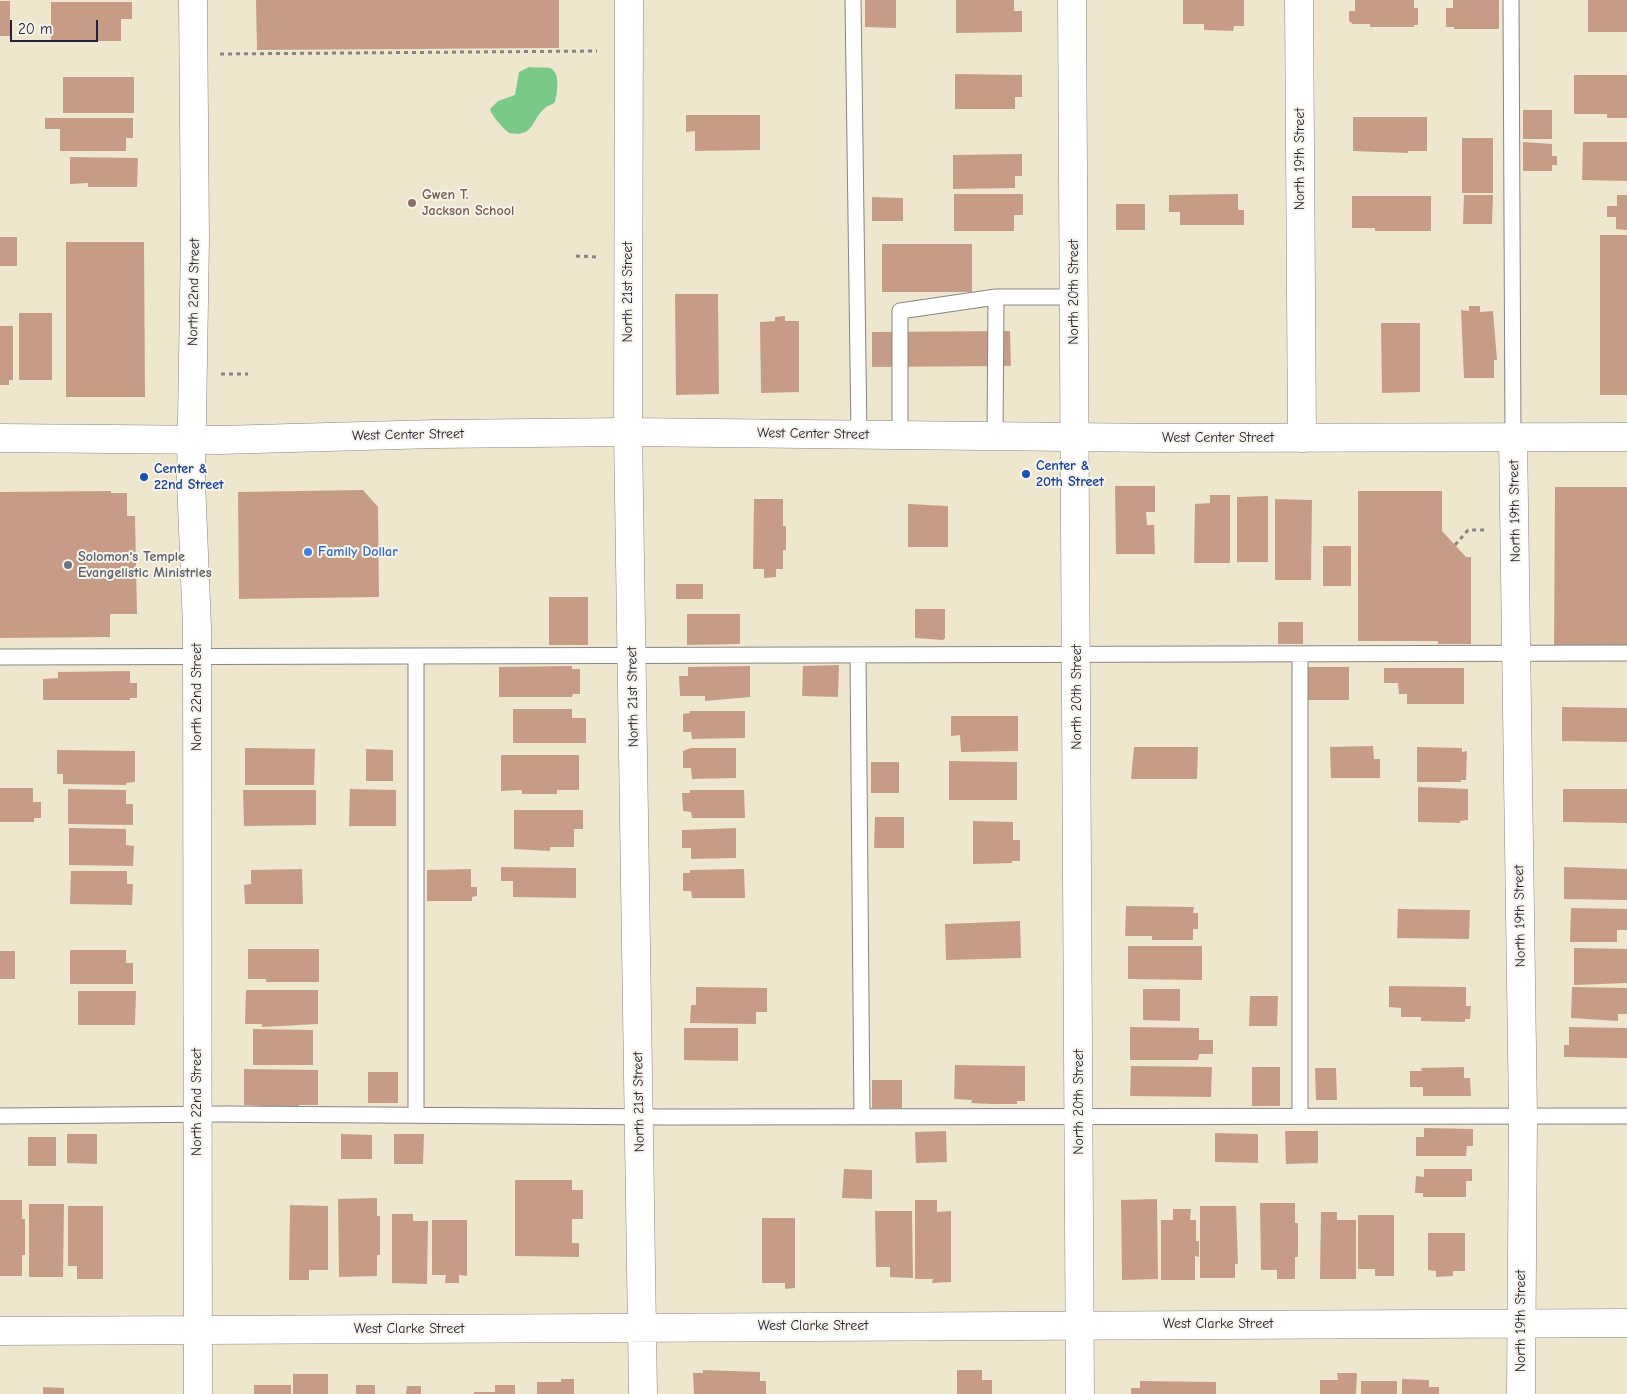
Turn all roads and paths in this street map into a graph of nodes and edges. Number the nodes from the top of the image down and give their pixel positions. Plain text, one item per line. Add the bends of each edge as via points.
1 (193, 0) edge
2 (629, 0) edge
3 (853, 0) edge
4 (1072, 0) edge
5 (1298, 0) edge
6 (1511, 0) edge
7 (597, 52) dead end
8 (220, 54) dead end
9 (576, 256) dead end
10 (598, 257) dead end
11 (996, 297) junction
12 (1074, 297) junction
13 (220, 374) dead end
14 (248, 374) dead end
15 (628, 432) junction
16 (859, 435) junction
17 (900, 435) junction
18 (995, 436) junction
19 (1074, 437) junction
20 (1627, 437) edge
21 (0, 438) edge
22 (1302, 438) junction
23 (1513, 438) junction
24 (190, 440) junction
25 (1486, 530) dead end
26 (1455, 545) dead end
27 (1517, 653) junction
28 (1627, 653) edge
29 (1077, 654) junction
30 (632, 655) junction
31 (1300, 655) junction
32 (197, 657) junction
33 (858, 657) junction
34 (0, 658) edge
35 (416, 658) junction
36 (197, 1114) junction
37 (416, 1115) junction
38 (1300, 1115) junction
39 (0, 1116) edge
40 (1080, 1116) junction
41 (1627, 1116) edge
42 (639, 1117) junction
43 (862, 1117) junction
44 (1523, 1117) junction
45 (1521, 1322) junction
46 (1627, 1323) edge
47 (1080, 1325) junction
48 (641, 1328) junction
49 (198, 1330) junction
50 (0, 1331) edge
51 (198, 1394) edge
52 (643, 1394) edge
53 (1080, 1394) edge
54 (1522, 1394) edge

1 - 24 street, North 22nd Street via 195,239
2 - 15 street, North 21st Street
3 - 16 lane
4 - 12 street, North 20th Street
5 - 22 street, North 19th Street
6 - 23 lane
7 - 8 path
9 - 10 path
11 - 12 lane
11 - 17 lane via 900,312
11 - 18 lane
12 - 19 street, North 20th Street
13 - 14 path
15 - 16 street, West Center Street
15 - 24 street, West Center Street
15 - 30 street, North 21st Street
16 - 17 street, West Center Street
17 - 18 street, West Center Street
18 - 19 street, West Center Street
19 - 22 street, West Center Street
19 - 29 street, North 20th Street
20 - 23 street, West Center Street
21 - 24 street, West Center Street
22 - 23 street, West Center Street
23 - 27 street, North 19th Street
24 - 32 street, North 22nd Street
25 - 26 path via 1468,530
27 - 28 lane
27 - 31 lane
27 - 44 street, North 19th Street
29 - 31 lane
29 - 33 lane
29 - 40 street, North 20th Street
30 - 33 lane
30 - 35 lane
30 - 42 street, North 21st Street
31 - 38 lane
32 - 34 lane
32 - 35 lane
32 - 36 street, North 22nd Street
33 - 43 lane
35 - 37 lane
36 - 37 lane
36 - 39 lane
36 - 49 street, North 22nd Street
37 - 42 lane
38 - 40 lane
38 - 44 lane
40 - 43 lane
40 - 47 street, North 20th Street
41 - 44 lane
42 - 43 lane
42 - 48 street, North 21st Street
44 - 45 street, North 19th Street
45 - 46 street, West Clarke Street
45 - 47 street, West Clarke Street
45 - 54 street, North 19th Street
47 - 48 street, West Clarke Street
47 - 53 street, North 20th Street
48 - 49 street, West Clarke Street
48 - 52 street, North 21st Street
49 - 50 street, West Clarke Street
49 - 51 street, North 22nd Street

